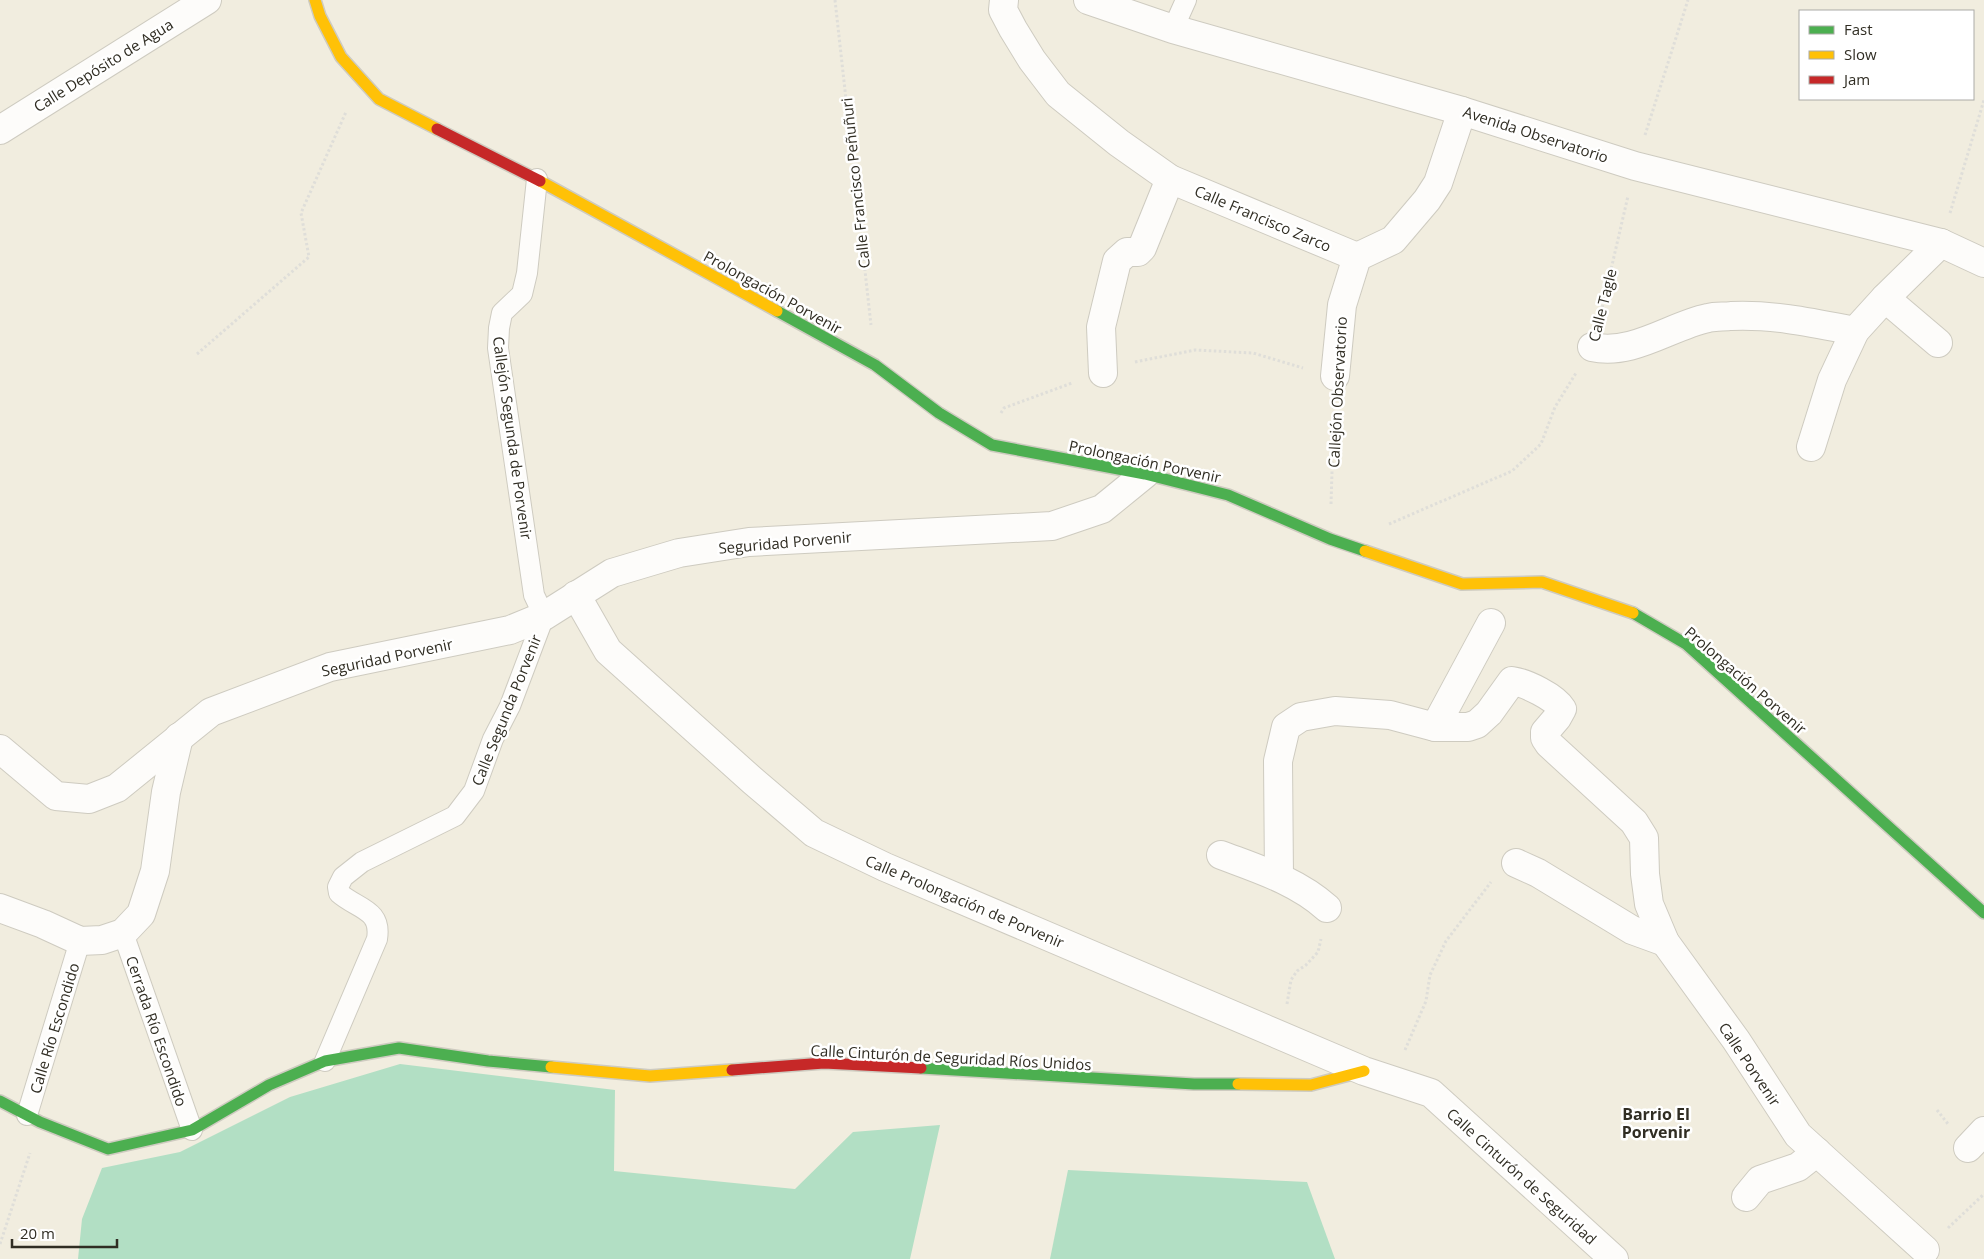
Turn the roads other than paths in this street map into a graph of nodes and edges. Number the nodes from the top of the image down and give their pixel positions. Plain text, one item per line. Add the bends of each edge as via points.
1 (207, 0) edge
2 (315, 0) edge
3 (1004, 0) edge
4 (1088, 0) edge
5 (1186, 0) edge
6 (1173, 29) junction
7 (1462, 110) junction
8 (0, 130) edge
9 (536, 179) junction
10 (1170, 179) junction
11 (1942, 243) junction
12 (1357, 257) junction
13 (1984, 263) edge
14 (1885, 298) junction
15 (1855, 331) junction
16 (1938, 343) dead end
17 (1592, 347) road end
18 (1103, 373) road end
19 (1334, 376) road end
20 (1811, 447) dead end
21 (1145, 474) junction
22 (576, 595) junction
23 (544, 616) junction
24 (1491, 623) dead end
25 (1435, 727) junction
26 (179, 737) junction
27 (0, 749) edge
28 (1221, 855) dead end
29 (1516, 863) road end
30 (1279, 877) junction
31 (0, 908) edge
32 (1327, 908) road end
33 (1984, 913) edge
34 (123, 933) junction
35 (80, 941) junction
36 (1665, 942) junction
37 (326, 1061) junction
38 (1364, 1071) junction
39 (1431, 1093) joint
40 (0, 1101) edge
41 (34, 1118) junction
42 (192, 1130) junction
43 (1818, 1152) junction
44 (1746, 1197) dead end
45 (1925, 1250) road end
46 (1614, 1259) edge

1 - 8 street, Calle Depósito de Agua
2 - 9 street, Prolongación Porvenir via 341,57 379,99
3 - 10 street, Calle Francisco Zarco via 1003,10 1013,29 1058,94
4 - 6 street, Avenida Observatorio
5 - 6 lane
6 - 7 street, Avenida Observatorio
7 - 11 street, Avenida Observatorio via 1635,166
7 - 12 street via 1438,182 1426,200 1393,240
9 - 21 street, Prolongación Porvenir via 875,365 939,412 990,444
9 - 23 lane, Callejón Segunda de Porvenir via 527,273 522,294 502,313 498,348 534,595
10 - 12 street, Calle Francisco Zarco
10 - 18 street via 1142,248 1138,252 1126,252 1117,261 1101,327
11 - 13 street, Avenida Observatorio
11 - 14 street
12 - 19 street, Callejón Observatorio via 1342,304
14 - 15 street
14 - 16 street
15 - 17 street via 1755,315 1708,318 1633,345 1605,350
15 - 20 street via 1832,380
21 - 22 street, Seguridad Porvenir via 1102,509 1052,526 748,542 679,552 612,573
21 - 33 street, Prolongación Porvenir via 1228,495 1330,539 1462,584 1542,582 1638,615 1686,644
22 - 23 street, Seguridad Porvenir
22 - 38 street, Calle Prolongación de Porvenir via 608,650 814,833 885,867
23 - 26 street, Seguridad Porvenir via 510,630 330,667 211,712
23 - 37 lane, Calle Segunda Porvenir via 474,791 455,816 362,862 339,882 339,893 370,912 378,929 377,939
24 - 25 street
25 - 30 street via 1390,715 1335,711 1301,718 1286,727 1278,761
25 - 36 street, Calle Porvenir via 1477,724 1512,681 1523,682 1558,702 1562,709 1545,732 1545,738 1634,822 1644,838 1649,904
26 - 27 street, Seguridad Porvenir via 117,788 89,799 56,796
26 - 34 street via 166,792 156,871 142,914
28 - 30 street
29 - 36 street via 1632,930
30 - 32 street
31 - 35 street
34 - 35 street via 102,940
34 - 42 lane, Cerrada Río Escondido
35 - 41 lane, Calle Río Escondido
36 - 43 street, Calle Porvenir via 1736,1040 1798,1135
37 - 38 street, Calle Cinturón de Seguridad Ríos Unidos via 399,1048 488,1061 650,1076 824,1063 1204,1084 1311,1085
37 - 42 street, Calle Cinturón de Seguridad Ríos Unidos via 269,1085
38 - 39 street, Calle Prolongación de Porvenir
39 - 46 street, Calle Cinturón de Seguridad
40 - 41 street
41 - 42 street, Calle Cinturón de Seguridad Ríos Unidos via 108,1149
43 - 44 street via 1798,1167 1760,1180
43 - 45 street, Calle Porvenir

